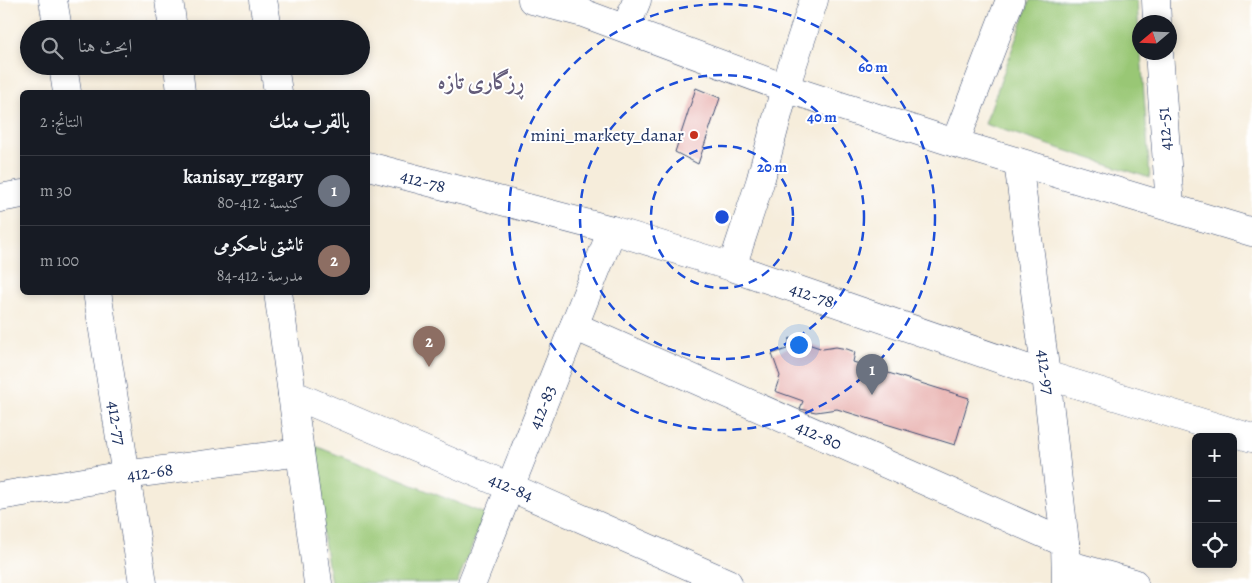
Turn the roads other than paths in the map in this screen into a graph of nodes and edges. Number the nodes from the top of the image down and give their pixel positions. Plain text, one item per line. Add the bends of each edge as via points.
1 (54, 0) edge
2 (169, 0) edge
3 (263, 0) edge
4 (532, 0) edge
5 (637, 0) edge
6 (814, 0) edge
7 (1010, 0) edge
8 (1156, 0) edge
9 (1157, 15) edge
10 (57, 20) edge
11 (172, 20) edge
12 (266, 20) edge
13 (626, 28) junction
14 (1160, 60) edge
15 (64, 75) edge
16 (179, 75) edge
17 (275, 75) edge
18 (785, 88) junction
19 (67, 90) edge
20 (181, 90) edge
21 (278, 90) edge
22 (955, 143) junction
23 (1018, 162) junction
24 (370, 167) edge
25 (20, 194) edge
26 (0, 198) edge
27 (1170, 206) junction
28 (612, 230) junction
29 (1252, 232) edge
30 (732, 267) junction
31 (96, 295) edge
32 (278, 295) edge
33 (574, 326) junction
34 (1046, 375) junction
35 (292, 394) junction
36 (1252, 438) edge
37 (300, 452) junction
38 (125, 475) junction
39 (510, 487) junction
40 (0, 496) edge
41 (1066, 563) edge
42 (143, 583) edge
43 (318, 583) edge
44 (472, 583) edge
45 (728, 583) edge
46 (1134, 583) edge

1 - 10 street
2 - 11 street
3 - 12 street
4 - 13 street
5 - 13 street
6 - 18 street
7 - 22 street
8 - 9 street
13 - 18 street
14 - 27 street, 412-51
15 - 19 street
16 - 20 street
17 - 21 street
18 - 22 street
18 - 30 street via 760,182
22 - 23 street
23 - 27 street
23 - 34 street, 412-97
24 - 28 street, 412-78
25 - 26 street
27 - 29 street
28 - 30 street, 412-78
28 - 33 street, 412-83
30 - 34 street, 412-78
31 - 38 street, 412-77
32 - 35 street
33 - 39 street, 412-83
33 - 41 street, 412-80
34 - 36 street, 412-78
34 - 41 street, 412-97
35 - 37 street
35 - 39 street, 412-84
37 - 38 street, 412-68
37 - 43 street
38 - 40 street, 412-68
38 - 42 street, 412-77
39 - 44 street, 412-83
39 - 45 street, 412-84
41 - 46 street, 412-80

